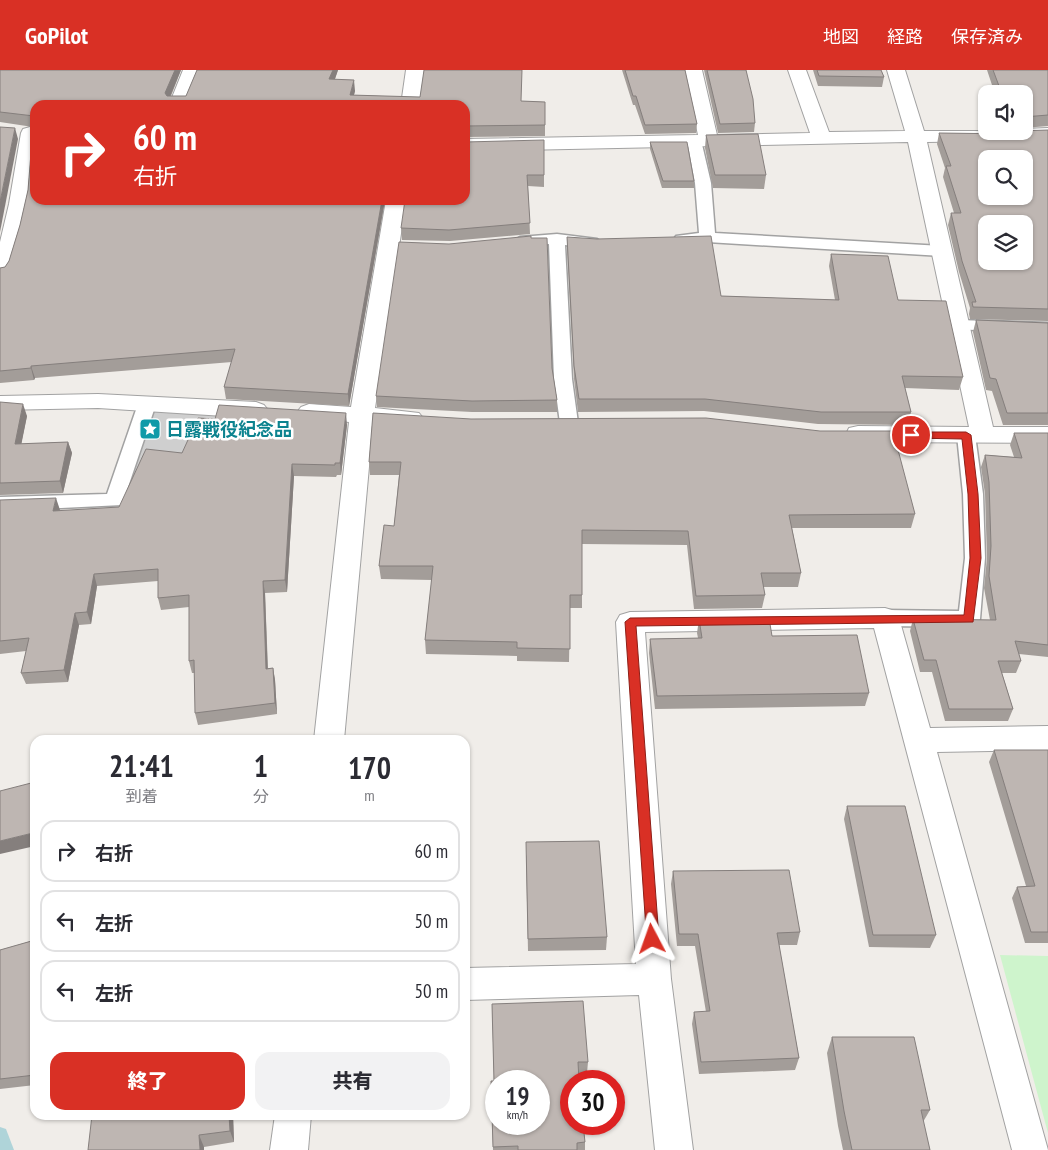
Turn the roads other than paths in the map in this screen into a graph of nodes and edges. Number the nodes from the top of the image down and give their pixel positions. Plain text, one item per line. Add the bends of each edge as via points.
1 (192, 70) edge
2 (415, 70) edge
3 (693, 70) edge
4 (797, 70) edge
5 (896, 70) edge
6 (180, 100) edge
7 (411, 100) edge
8 (27, 132) edge
9 (1048, 134) edge
10 (916, 135) junction
11 (821, 137) junction
12 (701, 140) junction
13 (470, 145) edge
14 (396, 205) edge
15 (707, 237) junction
16 (557, 239) junction
17 (670, 240) edge
18 (508, 243) edge
19 (614, 243) edge
20 (942, 251) junction
21 (2, 263) edge
22 (958, 325) junction
23 (1048, 328) edge
24 (0, 403) edge
25 (146, 404) junction
26 (362, 415) junction
27 (435, 420) edge
28 (571, 423) edge
29 (838, 434) edge
30 (1048, 435) edge
31 (974, 436) junction
32 (0, 504) edge
33 (885, 618) junction
34 (330, 735) edge
35 (1048, 738) edge
36 (917, 740) junction
37 (654, 979) junction
38 (470, 984) edge
39 (292, 1120) edge
40 (289, 1150) edge
41 (674, 1150) edge
42 (1030, 1150) edge

1 - 6 street
2 - 7 street
3 - 12 street
4 - 11 street
5 - 10 street
8 - 21 street via 23,181
9 - 10 street
10 - 11 street
10 - 20 street
11 - 12 street
12 - 13 street
12 - 15 lane
14 - 26 street via 395,246
15 - 17 lane
15 - 20 lane
16 - 18 lane
16 - 19 lane
16 - 28 lane via 563,379
20 - 22 street
22 - 23 lane
22 - 31 street
24 - 25 street via 98,401
25 - 26 street
25 - 32 lane via 115,500
26 - 27 street
26 - 34 street
29 - 31 street
30 - 31 street
31 - 33 lane via 975,558 969,619
33 - 36 street
33 - 37 street via 630,622
35 - 36 street
36 - 42 street
37 - 38 street
37 - 41 street
39 - 40 street

